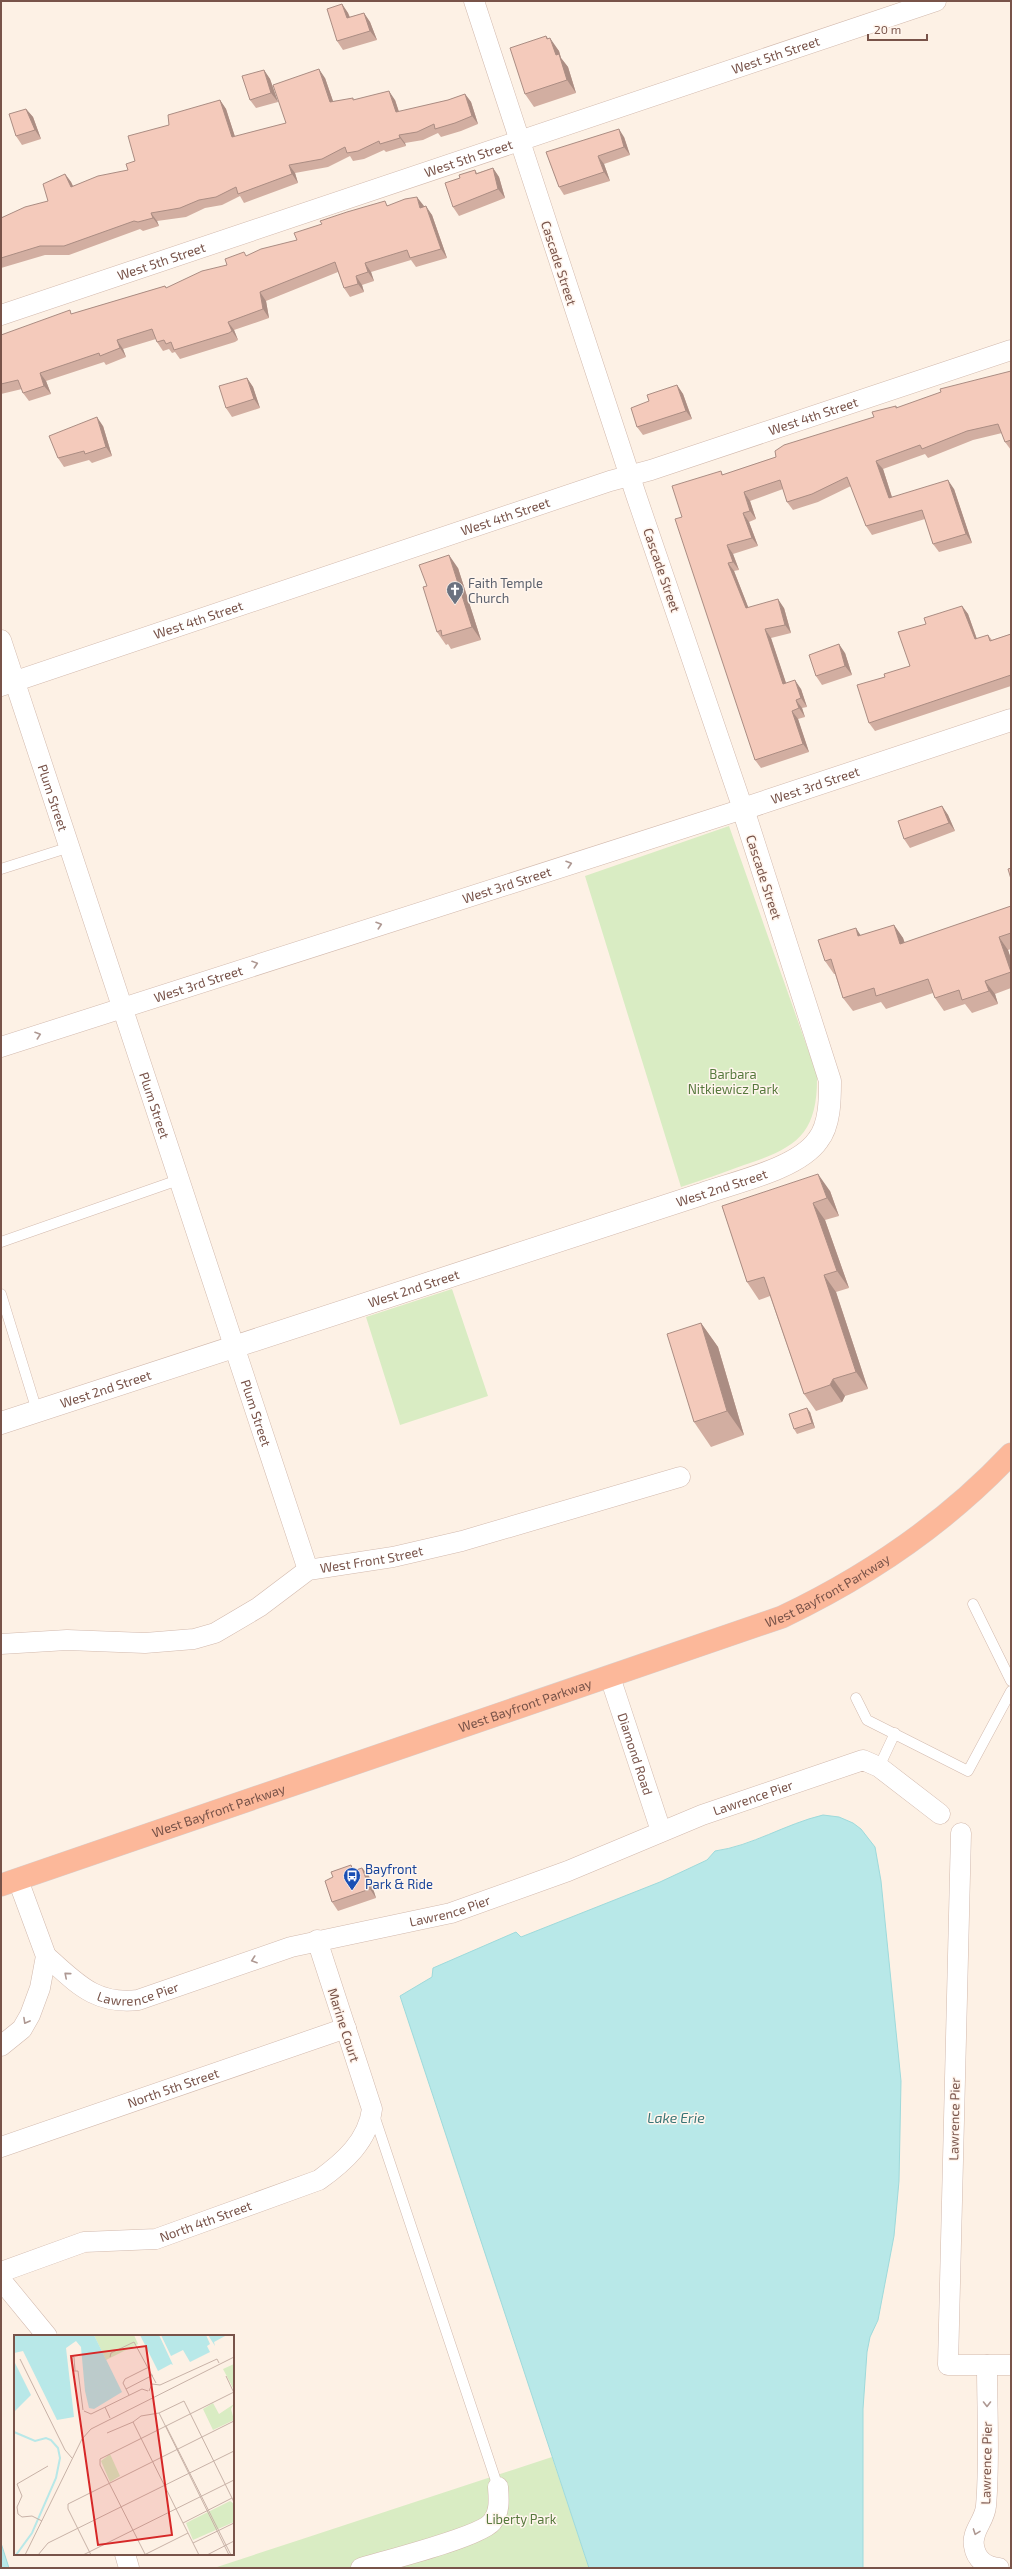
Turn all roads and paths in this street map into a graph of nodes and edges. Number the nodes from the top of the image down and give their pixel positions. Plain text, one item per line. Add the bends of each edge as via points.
1 (474, 1) edge
2 (936, 1) edge
3 (519, 140) junction
4 (1, 315) edge
5 (1011, 350) edge
6 (630, 476) junction
7 (1, 640) edge
8 (8, 684) edge
9 (1011, 720) edge
10 (744, 809) junction
11 (70, 847) junction
12 (1, 869) edge
13 (123, 1006) junction
14 (1, 1047) edge
15 (819, 1140) joint
16 (180, 1179) junction
17 (1, 1242) edge
18 (1, 1294) edge
19 (234, 1348) junction
20 (37, 1412) junction
21 (1, 1423) edge
22 (1011, 1454) edge
23 (680, 1477) dead end
24 (308, 1570) junction
25 (973, 1604) dead end
26 (1, 1644) edge
27 (610, 1677) junction
28 (1011, 1681) edge
29 (1011, 1691) edge
30 (856, 1698) dead end
31 (895, 1733) junction
32 (879, 1767) junction
33 (940, 1814) dead end
34 (660, 1831) junction
35 (961, 1833) dead end
36 (9, 1882) edge
37 (317, 1940) junction
38 (46, 1956) junction
39 (346, 2028) junction
40 (1, 2046) edge
41 (372, 2109) junction
42 (1, 2147) edge
43 (1, 2272) edge
44 (1, 2280) edge
45 (46, 2335) edge
46 (987, 2365) junction
47 (1011, 2366) edge
48 (498, 2487) joint
49 (125, 2555) edge
50 (1011, 2566) edge
51 (129, 2568) edge
52 (361, 2568) edge
53 (1000, 2568) edge
54 (1005, 2568) edge

1 - 3 street, Cascade Street
2 - 3 street, West 5th Street
3 - 4 street, West 5th Street
3 - 6 street, Cascade Street
5 - 6 street, West 4th Street
6 - 8 street, West 4th Street
6 - 10 street, Cascade Street
7 - 8 street, Plum Street
8 - 11 street, Plum Street
9 - 10 street, West 3rd Street
13 -> 10 street, West 3rd Street
10 - 15 street, Cascade Street via 830,1081 826,1123
11 - 12 lane
11 - 13 street, Plum Street
14 -> 13 street, West 3rd Street
13 - 16 street, Plum Street
15 - 19 street, West 2nd Street via 787,1164
16 - 17 lane
16 - 19 street, Plum Street
18 - 20 lane
19 - 20 street, West 2nd Street
19 - 24 street, Plum Street
20 - 21 street, West 2nd Street
22 - 27 highway, West Bayfront Parkway via 956,1508 888,1559 851,1582 782,1617
23 - 24 street, West Front Street via 462,1542 393,1557
24 - 26 street, West Front Street via 259,1607 215,1633 194,1639 145,1643 67,1640
25 - 28 lane
27 - 34 street, Diamond Road
27 - 36 highway, West Bayfront Parkway
29 - 31 lane via 968,1771
30 - 31 lane via 867,1720
31 - 32 lane
32 - 33 street, Lawrence Pier
32 - 34 street, Lawrence Pier via 863,1760 851,1763
34 - 37 street, Lawrence Pier via 561,1874 451,1913
35 - 46 street, Lawrence Pier via 948,2365
36 - 38 street
37 -> 38 street, Lawrence Pier via 138,2000 124,2001 99,1997 88,1992
37 - 39 street, Marine Court
38 -> 40 street via 40,1988 30,2015 22,2029
39 - 41 street, Marine Court
39 - 42 street, North 5th Street
41 - 43 street, North 4th Street via 367,2130 353,2151 341,2164 319,2180 156,2239 84,2242
41 - 48 lane
44 - 45 street
46 - 47 street, Lawrence Pier
46 -> 53 street, Lawrence Pier via 986,2507 985,2515 974,2535 974,2546 984,2564
48 - 52 street via 499,2508 491,2523 472,2533
49 - 51 street
50 - 54 street

